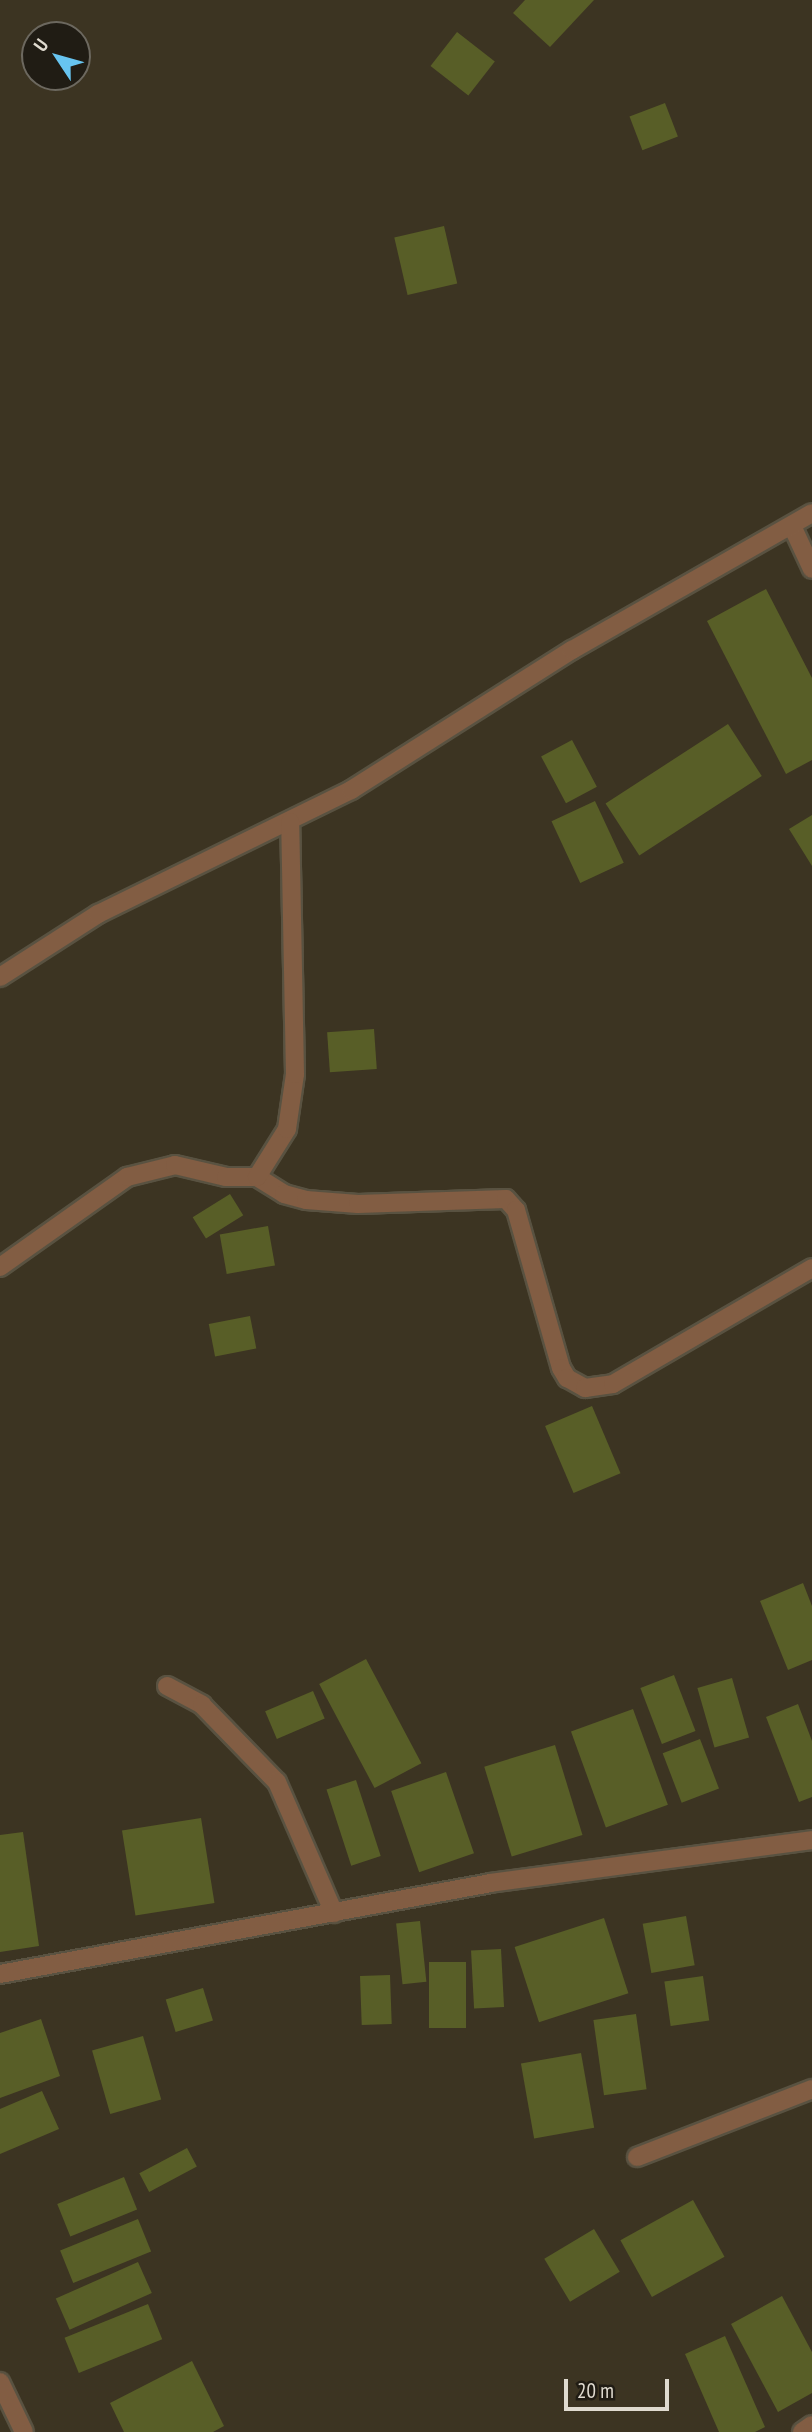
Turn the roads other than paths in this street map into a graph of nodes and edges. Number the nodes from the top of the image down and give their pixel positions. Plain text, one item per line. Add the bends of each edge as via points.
1 (812, 513) edge
2 (793, 528) junction
3 (812, 569) edge
4 (290, 822) junction
5 (0, 977) edge
6 (257, 1177) junction
7 (0, 1268) edge
8 (812, 1268) edge
9 (167, 1686) dead end
10 (812, 1840) edge
11 (334, 1913) junction
12 (0, 1974) edge
13 (812, 2089) edge
14 (637, 2157) dead end
15 (0, 2382) edge
16 (812, 2425) edge
17 (24, 2432) edge
18 (802, 2432) edge

1 - 2 street
2 - 3 street
2 - 4 street via 572,650 419,750
4 - 5 street via 98,914
4 - 6 street via 295,1074 287,1129
6 - 7 street via 226,1177 176,1165 127,1177
6 - 8 street via 284,1194 306,1200 358,1204 506,1199 516,1209 561,1368 566,1378 585,1388 613,1384
9 - 11 street via 202,1705 277,1782
10 - 11 street via 489,1883
11 - 12 street
13 - 14 street
15 - 17 street
16 - 18 street

